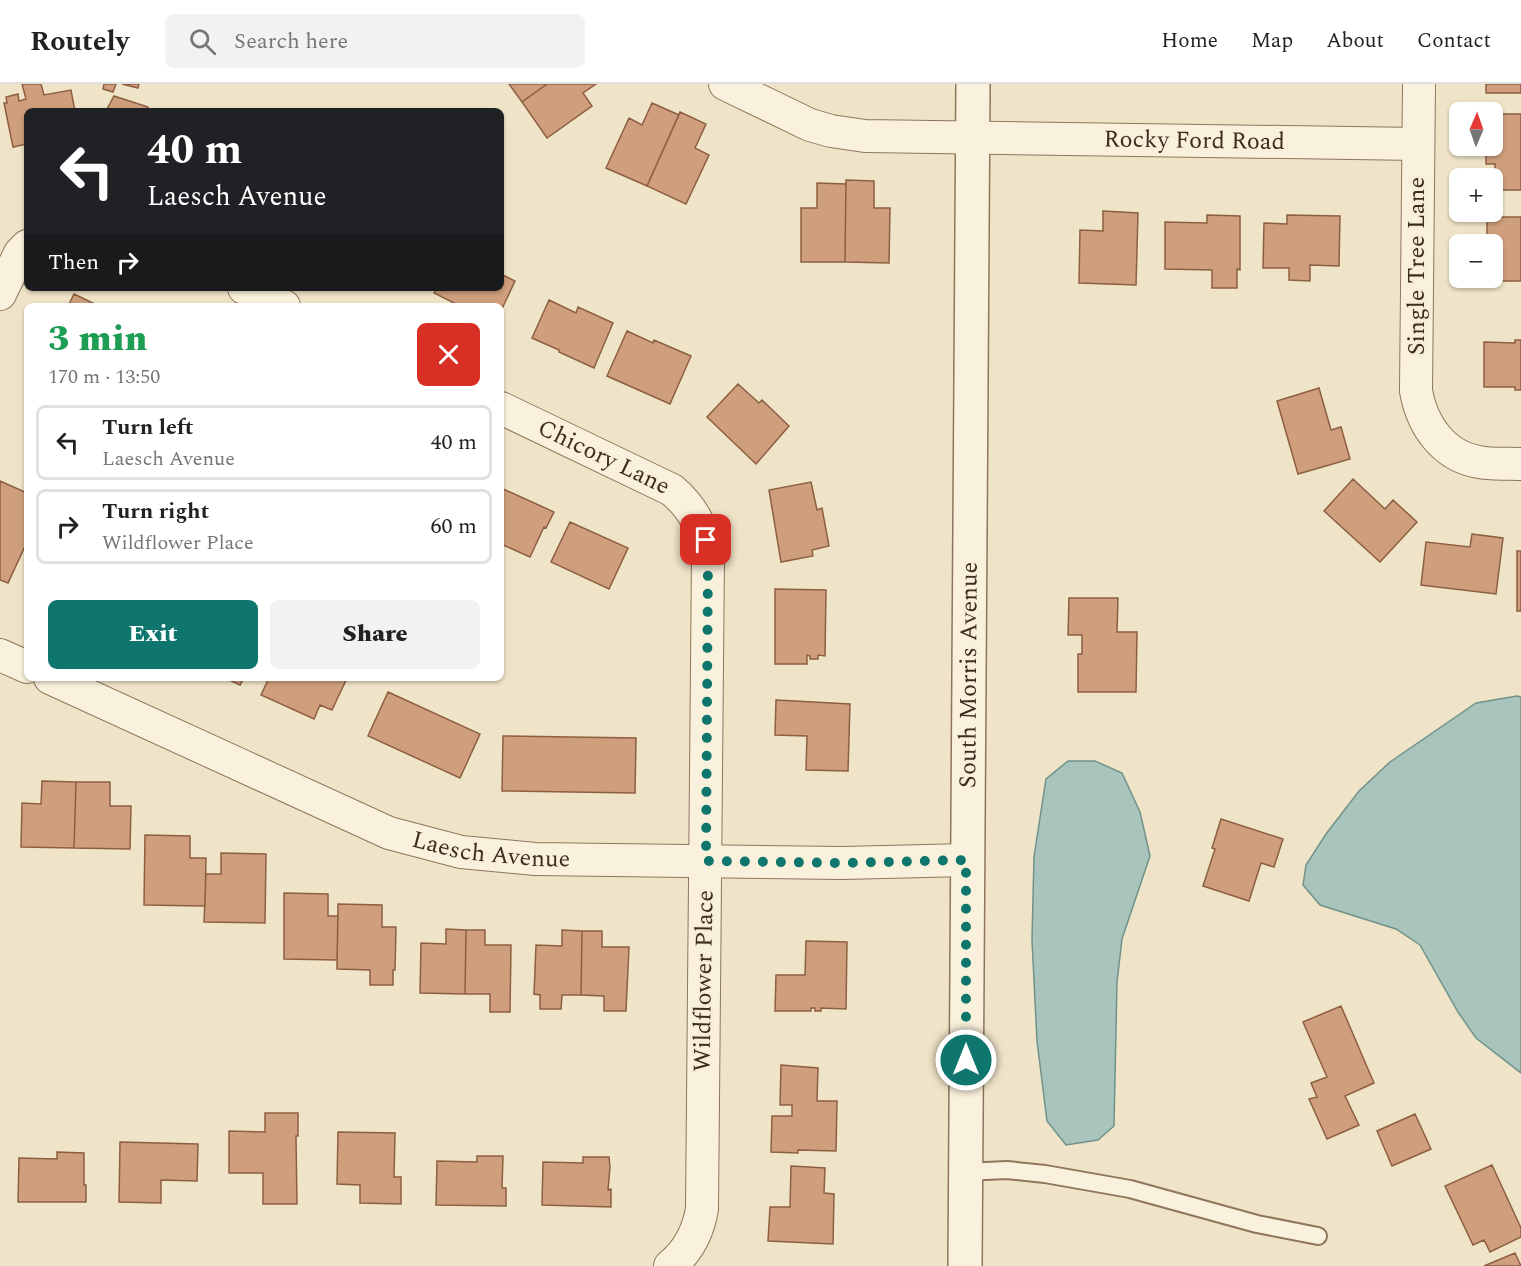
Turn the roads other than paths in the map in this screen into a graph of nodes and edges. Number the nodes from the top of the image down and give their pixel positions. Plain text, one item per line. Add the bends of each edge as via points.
1 (725, 84) edge
2 (973, 84) edge
3 (1419, 84) edge
4 (972, 139) junction
5 (1418, 144) junction
6 (24, 249) edge
7 (251, 291) edge
8 (0, 294) edge
9 (277, 303) edge
10 (504, 409) edge
11 (1521, 464) edge
12 (697, 518) joint
13 (0, 655) edge
14 (24, 667) edge
15 (57, 681) edge
16 (966, 860) junction
17 (706, 861) junction
18 (965, 1172) junction
19 (1318, 1236) dead end
20 (674, 1263) edge
21 (965, 1266) edge

1 - 4 street, Rocky Ford Road via 810,125 831,131 865,136
2 - 4 street, South Morris Avenue
3 - 5 street, Single Tree Lane
4 - 5 street, Rocky Ford Road
4 - 16 street, South Morris Avenue
5 - 11 street, Single Tree Lane via 1419,406 1440,442 1466,459
6 - 8 street
7 - 9 street
10 - 12 street, Chicory Lane via 659,482 684,500
12 - 17 street, Wildflower Place via 708,555
13 - 14 street
15 - 17 street, Laesch Avenue via 389,833 424,843 507,857
16 - 17 street, Laesch Avenue
16 - 18 street, South Morris Avenue
17 - 20 street, Wildflower Place via 702,1209 693,1240
18 - 19 lane via 1007,1170 1130,1189 1257,1224
18 - 21 street, South Morris Avenue

